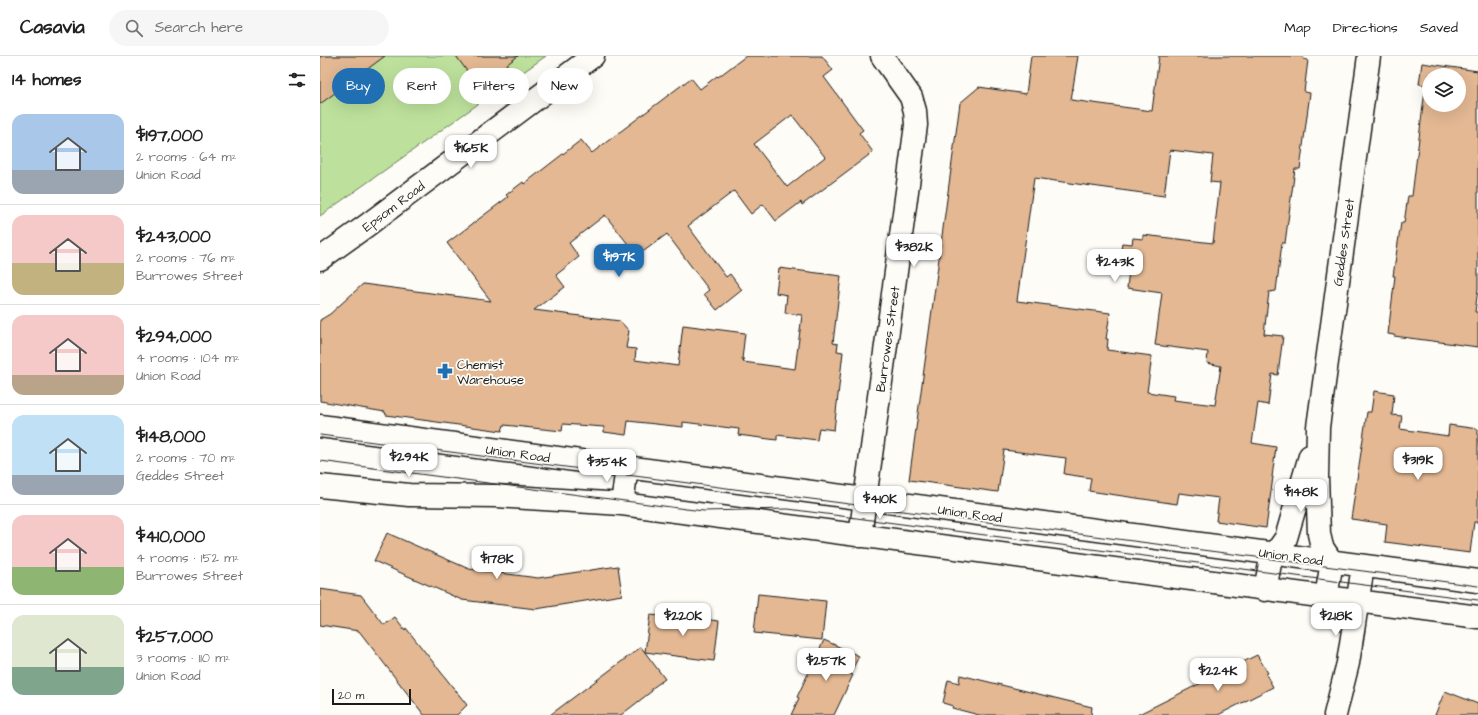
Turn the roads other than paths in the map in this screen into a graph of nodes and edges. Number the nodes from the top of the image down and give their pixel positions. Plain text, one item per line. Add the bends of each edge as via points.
1 (593, 56) edge
2 (882, 56) edge
3 (1369, 56) edge
4 (322, 259) edge
5 (320, 426) edge
6 (1318, 428) junction
7 (627, 467) junction
8 (320, 486) edge
9 (865, 498) junction
10 (622, 504) junction
11 (860, 536) junction
12 (1272, 553) junction
13 (1332, 562) junction
14 (1364, 566) junction
15 (1478, 581) edge
16 (1265, 590) junction
17 (1326, 597) junction
18 (1358, 601) junction
19 (1478, 617) edge
20 (1335, 715) edge

1 - 4 street, Epsom Road
2 - 9 street, Burrowes Street via 911,97 916,125
3 - 6 street, Geddes Street
5 - 7 street, Union Road
6 - 12 street, Geddes Street via 1288,533 1279,548
6 - 13 street, Geddes Street via 1319,534 1322,547
7 - 9 street, Union Road
7 - 10 street
8 - 10 street via 409,495 497,496
9 - 11 street, Burrowes Street
9 - 12 street, Union Road
10 - 11 street
11 - 16 street
12 - 13 street, Union Road
12 - 16 street
13 - 14 street, Union Road
13 - 17 street
14 - 15 street, Union Road
14 - 18 street
16 - 17 street
17 - 18 street
18 - 19 street
18 - 20 street via 1348,663

